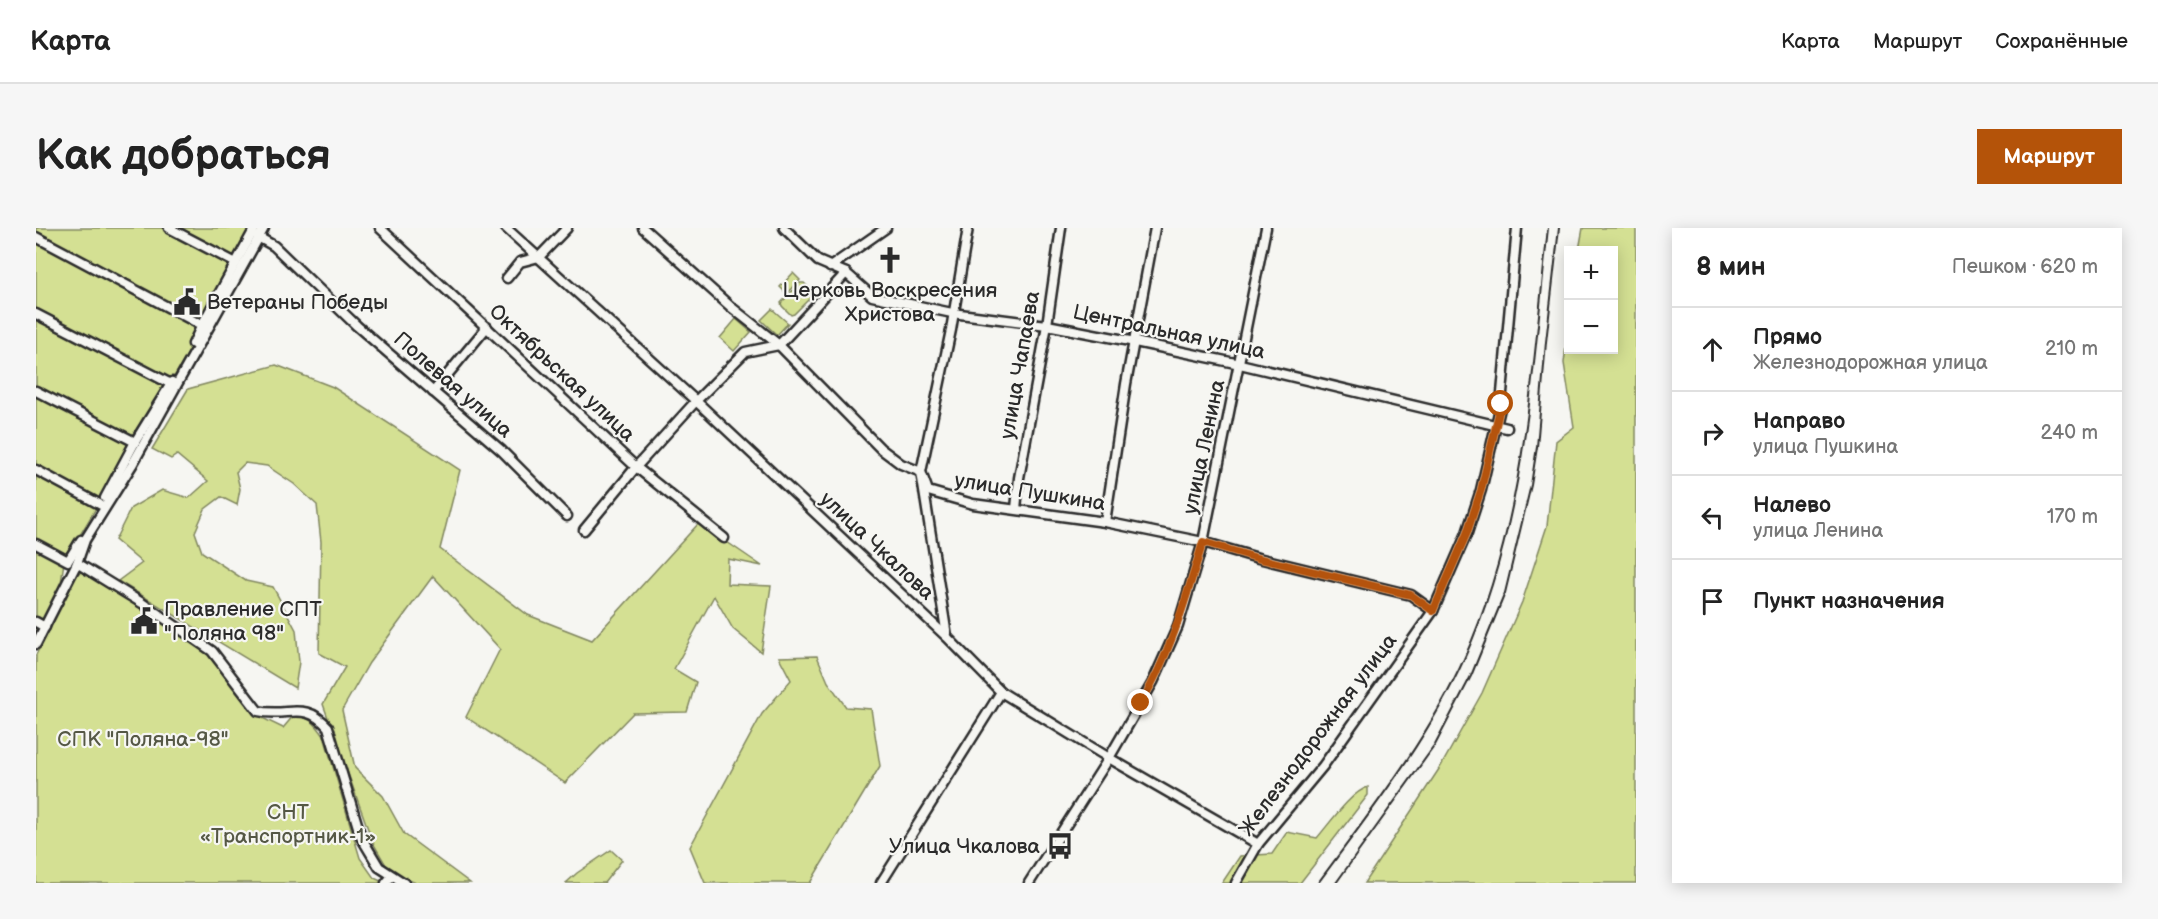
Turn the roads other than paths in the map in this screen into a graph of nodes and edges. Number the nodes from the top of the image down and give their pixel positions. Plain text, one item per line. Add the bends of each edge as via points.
1 (169, 228) edge
2 (264, 228) edge
3 (380, 228) edge
4 (506, 228) edge
5 (567, 228) edge
6 (643, 228) edge
7 (784, 228) edge
8 (886, 228) edge
9 (968, 228) edge
10 (1061, 228) edge
11 (1155, 228) edge
12 (1266, 228) edge
13 (1517, 228) edge
14 (256, 232) edge
15 (36, 237) edge
16 (539, 257) junction
17 (236, 263) junction
18 (830, 267) junction
19 (846, 273) junction
20 (507, 278) dead end
21 (952, 313) junction
22 (36, 314) edge
23 (1047, 325) junction
24 (205, 326) junction
25 (487, 327) junction
26 (1135, 342) junction
27 (779, 345) junction
28 (1240, 364) junction
29 (171, 384) junction
30 (36, 391) edge
31 (432, 392) junction
32 (696, 401) junction
33 (1497, 425) junction
34 (1507, 428) dead end
35 (135, 442) junction
36 (636, 467) junction
37 (36, 470) edge
38 (921, 472) junction
39 (101, 505) junction
40 (1016, 509) junction
41 (567, 516) dead end
42 (1105, 522) junction
43 (584, 530) dead end
44 (724, 538) dead end
45 (1203, 542) junction
46 (36, 544) edge
47 (73, 562) junction
48 (1433, 611) junction
49 (36, 622) edge
50 (45, 627) junction
51 (947, 637) junction
52 (36, 644) edge
53 (1000, 692) junction
54 (1109, 758) junction
55 (1258, 844) junction
56 (389, 879) edge
57 (404, 883) edge
58 (881, 883) edge
59 (1029, 883) edge
60 (1236, 883) edge

1 - 17 street
2 - 14 street
3 - 25 street, Октябрьская улица
4 - 16 street, улица Чкалова
5 - 16 street
6 - 27 street, улица Пушкина
7 - 18 street, Центральная улица via 818,261
8 - 18 street
9 - 21 street
10 - 23 street, улица Чапаева
11 - 26 street
12 - 28 street, улица Ленина
13 - 33 street, Железнодорожная улица
14 - 17 street
14 - 24 street
14 - 31 street, Полевая улица
15 - 24 street
16 - 20 street via 520,262
16 - 32 street, улица Чкалова
17 - 24 street
18 - 19 street, Центральная улица
19 - 21 street, Центральная улица via 872,296
19 - 27 street
21 - 23 street, Центральная улица
21 - 38 street
22 - 29 street
23 - 26 street, Центральная улица
23 - 40 street, улица Чапаева
24 - 29 street
24 - 47 street via 132,465
25 - 31 street
25 - 36 street, Октябрьская улица
26 - 28 street, Центральная улица
26 - 42 street
27 - 32 street via 745,352
27 - 38 street, улица Пушкина via 880,449
28 - 33 street, Центральная улица
28 - 45 street, улица Ленина
29 - 35 street
30 - 35 street
31 - 41 street, Полевая улица via 502,452
32 - 36 street
32 - 51 street, улица Чкалова
33 - 34 street, Центральная улица
33 - 48 street, Железнодорожная улица via 1467,533
35 - 39 street
36 - 43 street
36 - 44 street, Октябрьская улица
37 - 39 street
38 - 40 street, улица Пушкина via 928,491 935,494
38 - 51 street
39 - 47 street
40 - 42 street, улица Пушкина
42 - 45 street, улица Пушкина
45 - 48 street, улица Пушкина via 1411,595
45 - 54 street, улица Ленина via 1162,666
46 - 47 street
47 - 50 street
47 - 56 street via 212,651 258,711 278,714 292,710 320,717 328,727 361,837
48 - 55 street, Железнодорожная улица via 1323,766
49 - 50 street
50 - 52 street
51 - 53 street, улица Чкалова
53 - 54 street, улица Чкалова
53 - 58 street
54 - 55 street, улица Чкалова
54 - 59 street, улица Ленина
55 - 60 street, Железнодорожная улица
56 - 57 street

